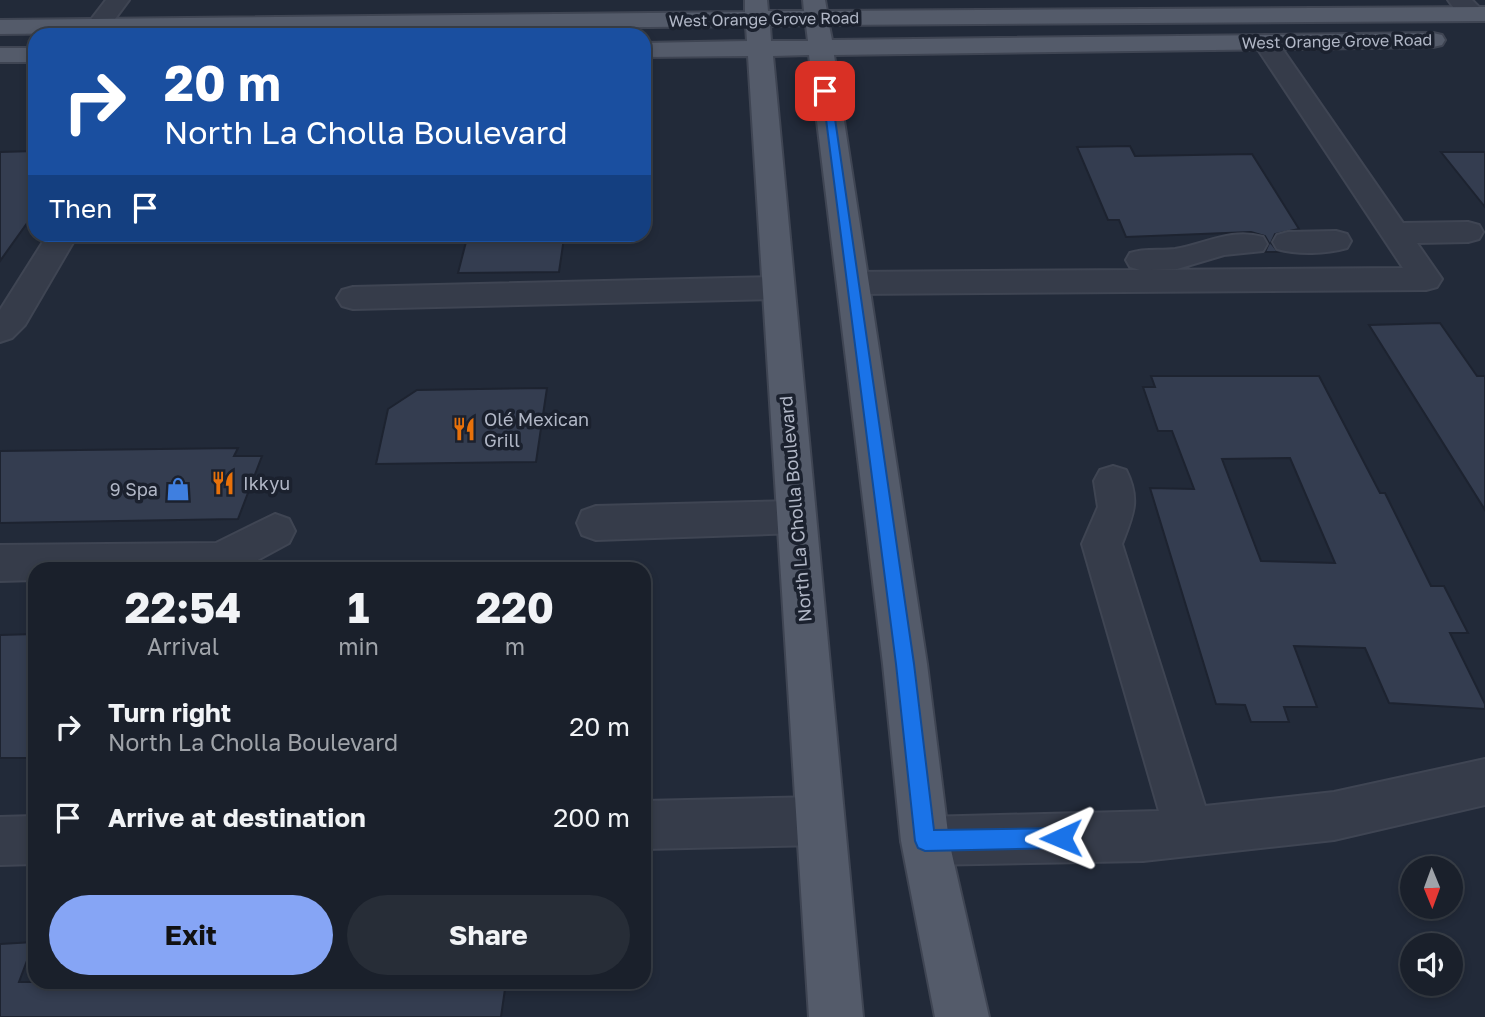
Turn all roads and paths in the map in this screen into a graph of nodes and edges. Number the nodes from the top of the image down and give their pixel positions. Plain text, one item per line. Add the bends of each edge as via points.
1 (118, 0) edge
2 (1473, 9) edge
3 (757, 22) edge
4 (817, 22) edge
5 (0, 27) edge
6 (28, 28) edge
7 (95, 28) edge
8 (314, 28) edge
9 (1457, 39) dead end
10 (0, 40) edge
11 (28, 40) edge
12 (1265, 42) junction
13 (651, 48) edge
14 (0, 55) edge
15 (28, 55) edge
16 (1468, 232) dead end
17 (1394, 233) junction
18 (1336, 241) dead end
19 (58, 242) edge
20 (1288, 242) dead end
21 (1252, 244) dead end
22 (1104, 260) dead end
23 (853, 283) junction
24 (777, 288) junction
25 (353, 298) dead end
26 (0, 330) edge
27 (1113, 481) dead end
28 (797, 517) junction
29 (596, 523) dead end
30 (275, 531) dead end
31 (110, 562) edge
32 (28, 563) edge
33 (0, 564) edge
34 (1485, 782) edge
35 (819, 821) junction
36 (651, 825) edge
37 (1189, 832) junction
38 (28, 840) edge
39 (0, 841) edge
40 (925, 841) junction
41 (836, 1017) edge
42 (962, 1017) edge

1 - 7 street
2 - 4 main road, West Orange Grove Road
3 - 4 main road, West Orange Grove Road
3 - 8 main road, West Orange Grove Road
3 - 13 main road, West Orange Grove Road
3 - 24 main road, North La Cholla Boulevard
4 - 12 main road, West Orange Grove Road
4 - 23 main road
5 - 6 main road, West Orange Grove Road
9 - 12 main road, West Orange Grove Road
10 - 11 main road
12 - 17 street
14 - 15 main road
16 - 17 street
17 - 23 street via 1426,279
18 - 20 street
19 - 26 street via 13,317
21 - 22 street via 1222,245 1177,259
23 - 40 main road
24 - 25 street
24 - 28 main road, North La Cholla Boulevard
27 - 37 street via 1117,507 1102,544
28 - 29 street
28 - 35 main road, North La Cholla Boulevard
30 - 31 street via 219,560
32 - 33 street
34 - 37 street via 1334,816
35 - 36 street
35 - 41 main road, North La Cholla Boulevard
37 - 40 street
38 - 39 street
40 - 42 main road

